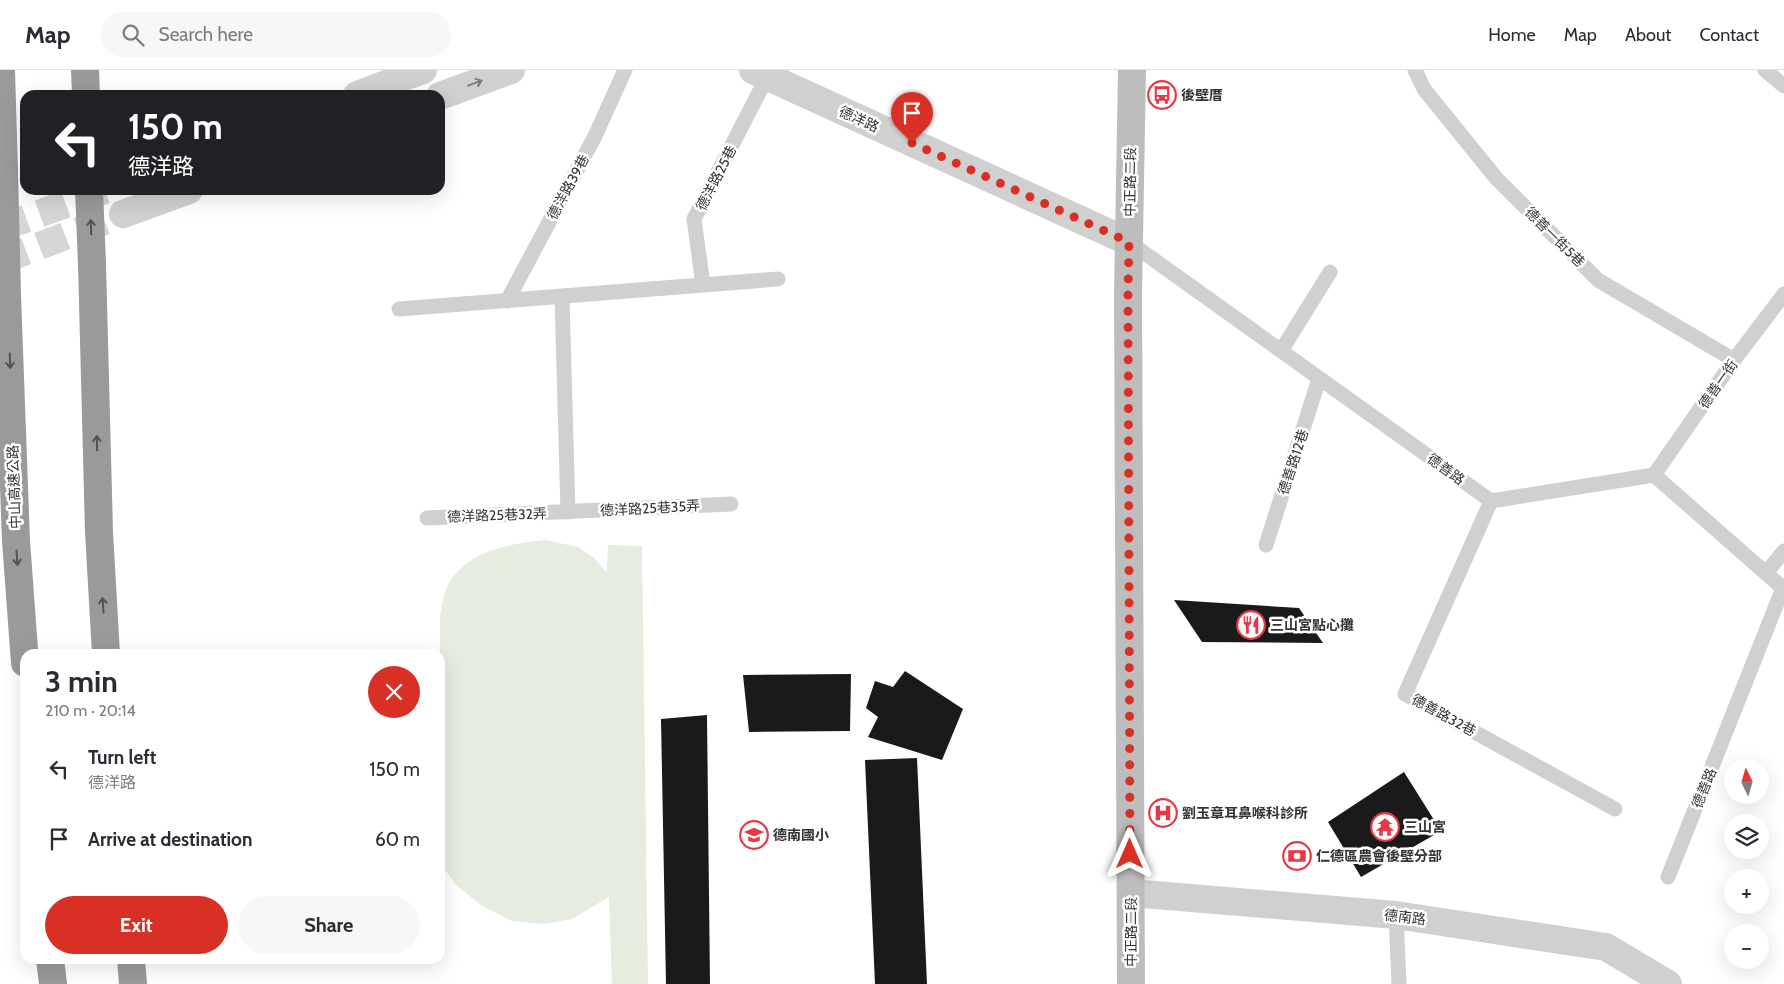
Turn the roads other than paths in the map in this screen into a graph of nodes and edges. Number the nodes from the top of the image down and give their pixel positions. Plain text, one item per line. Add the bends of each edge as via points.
1 (1, 70) edge
2 (85, 70) edge
3 (423, 70) edge
4 (511, 70) edge
5 (625, 70) edge
6 (1132, 70) edge
7 (1415, 70) edge
8 (1766, 70) edge
9 (760, 74) edge
10 (1784, 86) edge
11 (86, 90) edge
12 (370, 90) edge
13 (445, 94) edge
14 (89, 195) edge
15 (175, 195) edge
16 (123, 214) tunnel mouth
17 (1129, 242) junction
18 (1330, 272) dead end
19 (778, 279) dead end
20 (703, 285) junction
21 (1784, 294) edge
22 (562, 296) junction
23 (507, 301) junction
24 (399, 309) dead end
25 (1281, 350) junction
26 (1734, 360) junction
27 (1319, 378) junction
28 (1654, 475) junction
29 (1491, 501) junction
30 (732, 504) dead end
31 (568, 512) junction
32 (427, 518) dead end
33 (1266, 545) dead end
34 (1784, 551) edge
35 (1766, 573) junction
36 (1783, 588) edge
37 (24, 649) edge
38 (106, 649) edge
39 (1615, 809) dead end
40 (1668, 877) dead end
41 (1131, 893) junction
42 (1396, 915) junction
43 (51, 964) edge
44 (131, 964) edge
45 (53, 984) edge
46 (133, 984) edge
47 (1131, 984) edge
48 (1399, 984) edge
49 (1668, 984) edge

1 -> 37 highway, 中山高速公路, bridge via 16,541
2 - 11 highway
3 - 12 street
13 -> 4 street
5 - 23 lane, 德洋路39巷 via 595,136
6 - 17 main road, 中正路二段
7 - 26 lane, 德善一街5巷 via 1424,89 1496,178 1598,280
8 - 10 lane
9 - 17 street, 德洋路
9 - 20 lane, 德洋路25巷 via 694,219
38 -> 14 highway, bridge
15 - 16 street
17 - 25 lane, 德善路
17 - 41 main road, 中正路二段
18 - 25 lane
19 - 20 lane
20 - 22 lane
21 - 26 lane, 德善一街
22 - 23 lane
22 - 31 lane
23 - 24 lane
25 - 27 lane, 德善路
26 - 28 lane, 德善一街
27 - 29 lane, 德善路
27 - 33 lane, 德善路12巷
28 - 29 lane
28 - 35 lane, 德善路
29 - 39 lane, 德善路32巷 via 1405,694
30 - 31 lane, 德洋路25巷35弄
31 - 32 lane, 德洋路25巷32弄
34 - 35 lane
35 - 36 lane, 德善路
36 - 40 lane, 德善路
41 - 42 street, 德南路
41 - 47 main road, 中正路二段
42 - 48 lane
42 - 49 street, 德南路 via 1606,947
43 - 45 highway
44 - 46 highway

